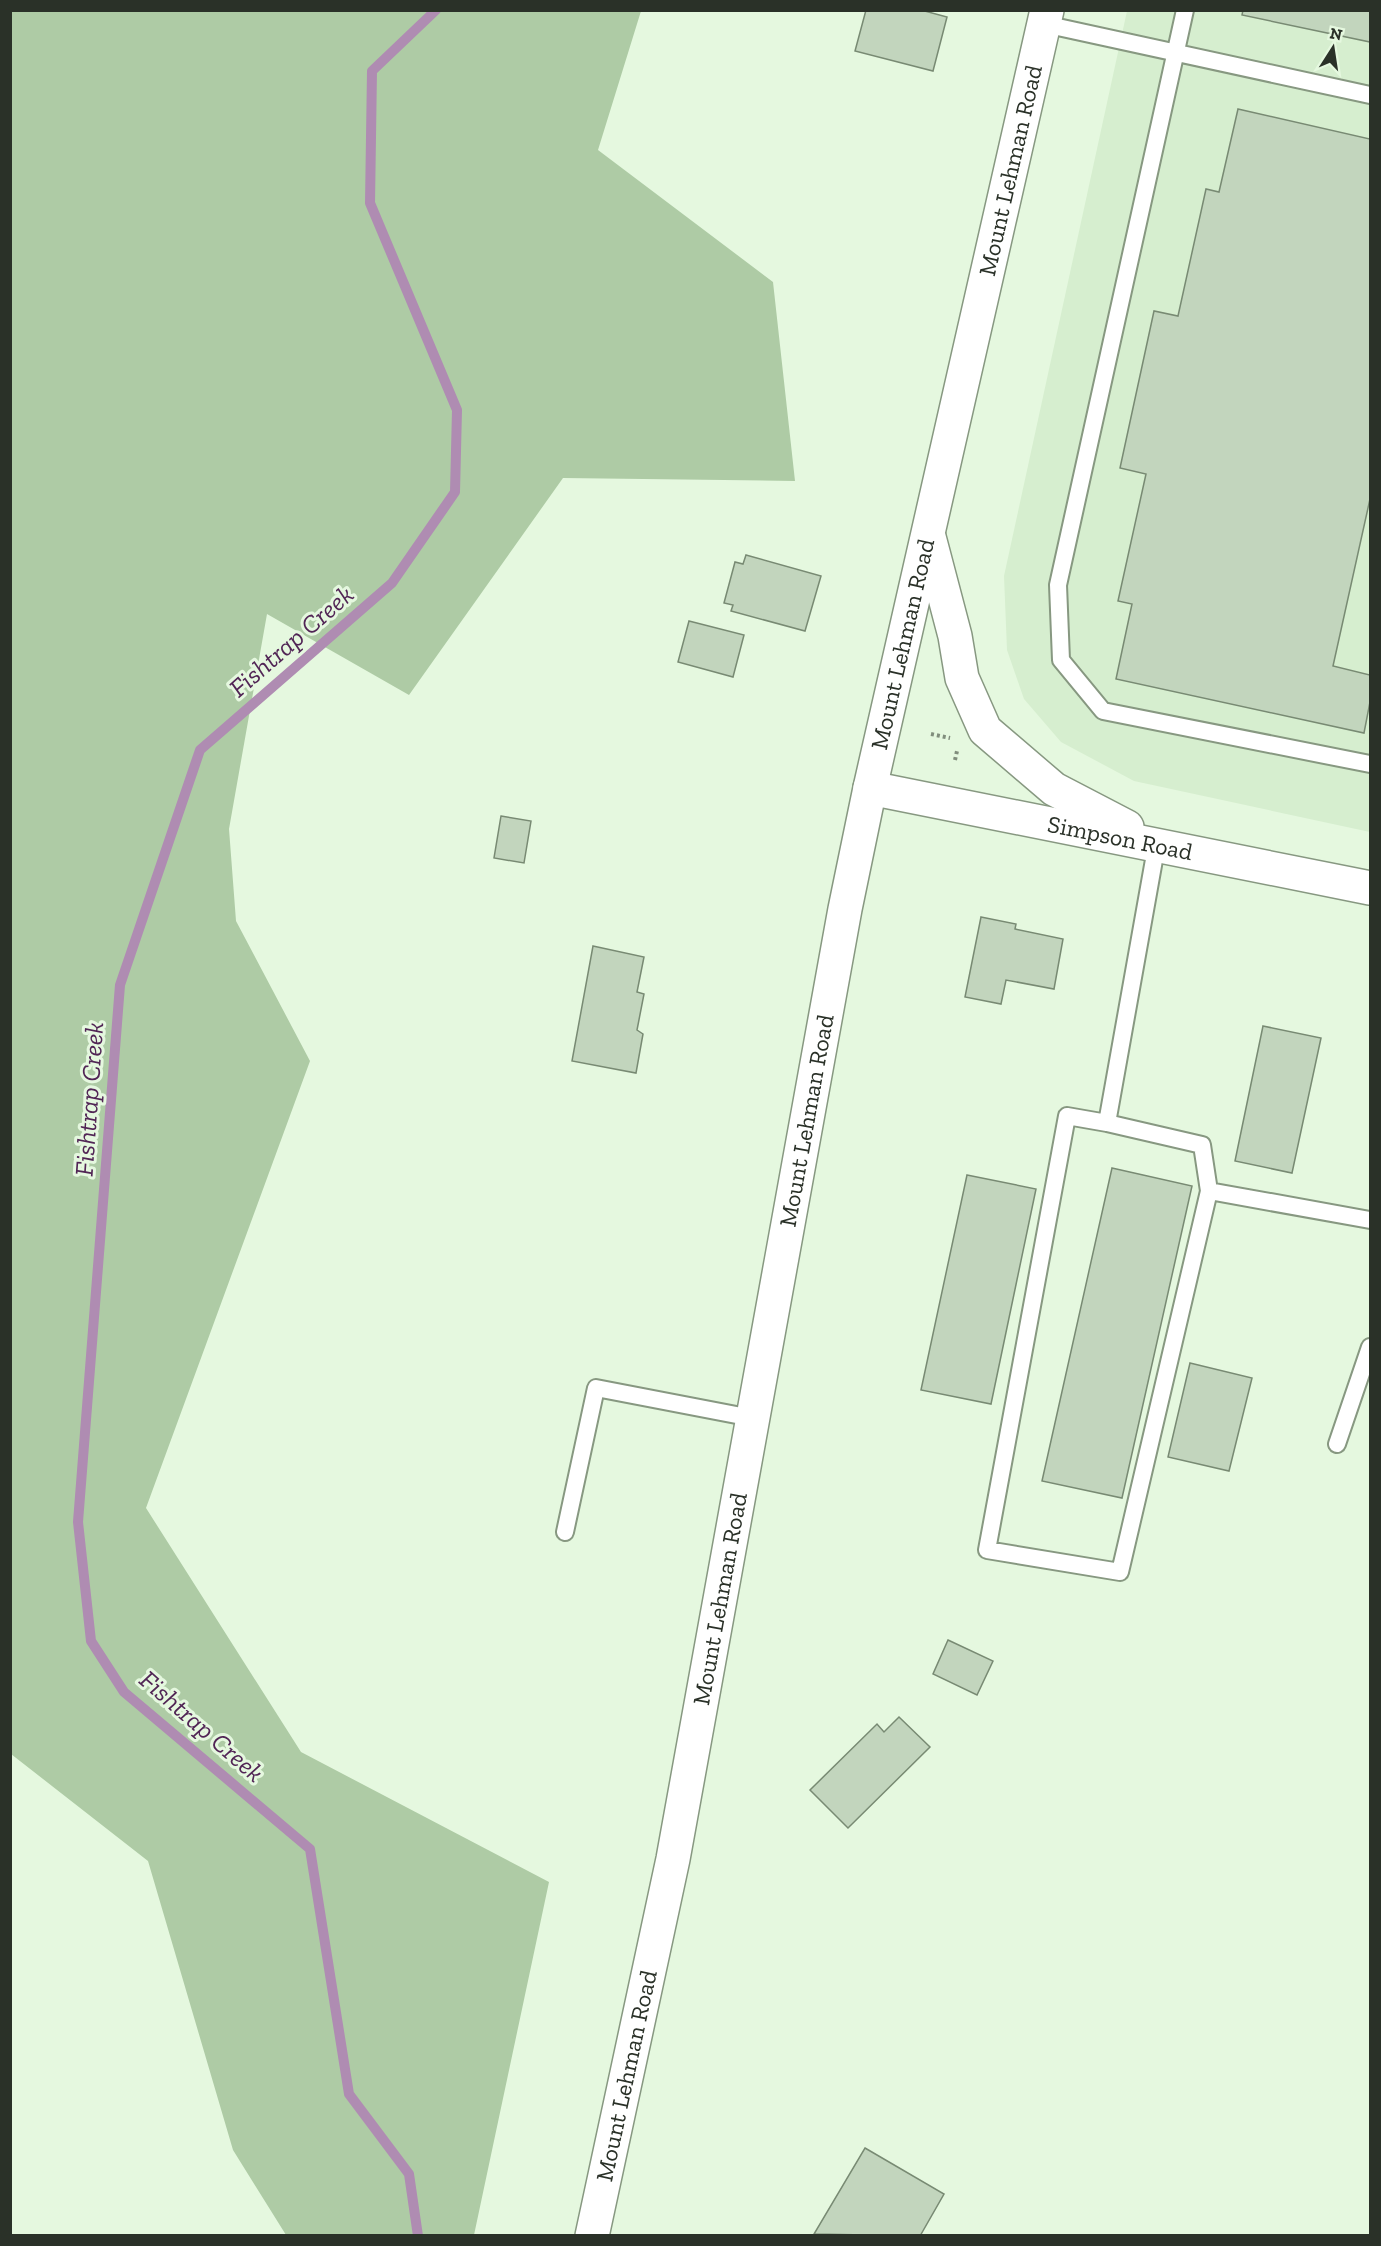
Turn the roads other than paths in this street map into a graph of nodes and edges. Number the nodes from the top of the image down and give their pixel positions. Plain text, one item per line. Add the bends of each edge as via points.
1 (1185, 10) edge
2 (1046, 17) edge
3 (1176, 53) junction
4 (1371, 95) edge
5 (928, 531) junction
6 (1371, 764) edge
7 (870, 788) junction
8 (1157, 843) junction
9 (1371, 888) edge
10 (1107, 1123) junction
11 (1209, 1191) junction
12 (1371, 1220) edge
13 (1371, 1347) edge
14 (752, 1418) junction
15 (1337, 1444) dead end
16 (565, 1532) dead end
17 (592, 2235) edge

1 - 3 lane
2 - 3 lane
2 - 5 main road, Mount Lehman Road
3 - 4 lane
3 - 6 lane via 1058,585 1061,660 1103,711
5 - 7 main road, Mount Lehman Road
5 - 8 main road via 962,678 985,730 1054,789
7 - 8 main road, Simpson Road
7 - 14 main road, Mount Lehman Road
8 - 9 main road, Simpson Road
8 - 10 lane
10 - 11 lane via 1202,1144
10 - 11 lane via 1067,1116 987,1550 1120,1572
11 - 12 lane
13 - 15 lane
14 - 16 lane via 596,1388
14 - 17 main road, Mount Lehman Road via 673,1859

